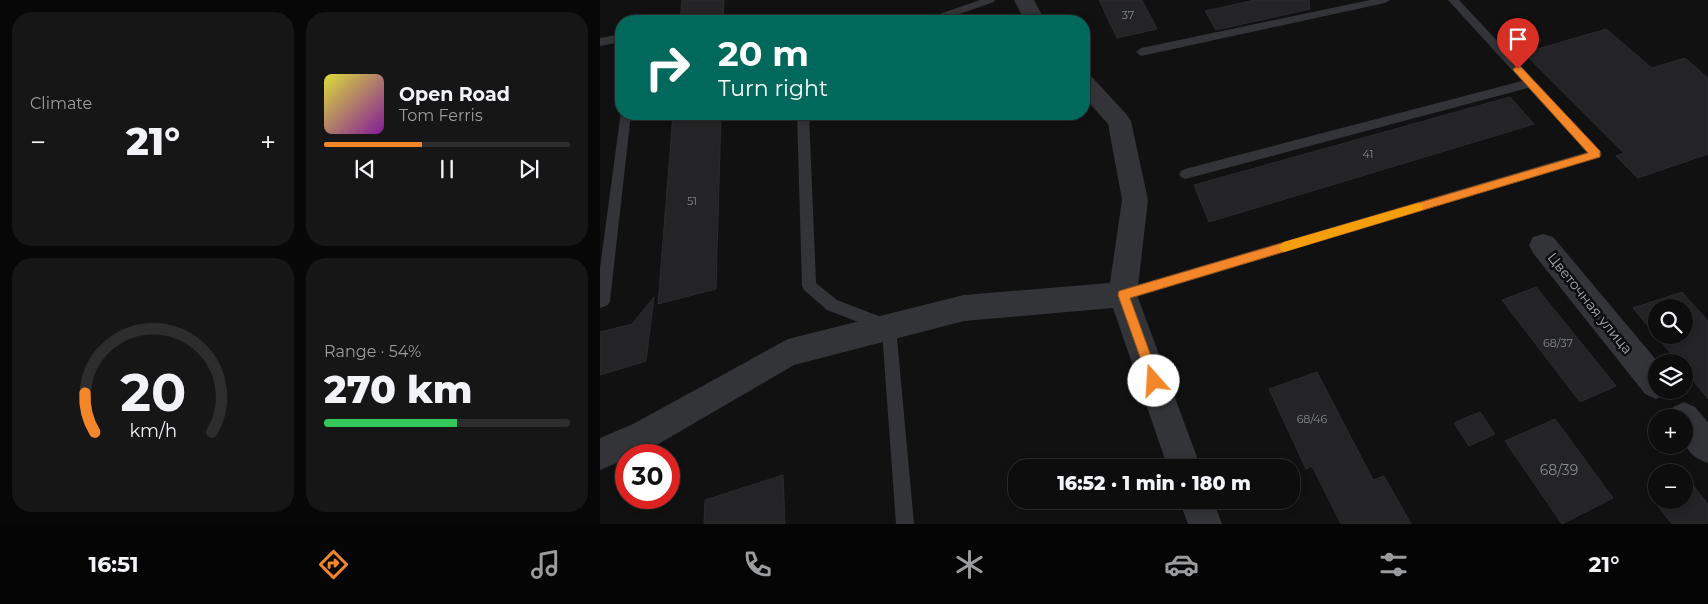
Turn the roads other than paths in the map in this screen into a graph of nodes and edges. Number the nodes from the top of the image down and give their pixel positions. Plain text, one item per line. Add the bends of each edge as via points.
1 (990, 0) edge
2 (1024, 0) edge
3 (1385, 0) edge
4 (1453, 0) edge
5 (946, 15) edge
6 (1032, 15) edge
7 (615, 39) edge
8 (600, 42) edge
9 (1142, 52) dead end
10 (1530, 83) junction
11 (1090, 90) edge
12 (625, 120) edge
13 (803, 120) edge
14 (1185, 174) dead end
15 (1543, 245) dead end
16 (1123, 295) junction
17 (600, 302) edge
18 (889, 328) junction
19 (1648, 374) edge
20 (1668, 399) edge
21 (1677, 409) edge
22 (1693, 429) edge
23 (1708, 448) edge
24 (600, 454) edge
25 (1182, 459) edge
26 (1199, 509) edge
27 (905, 524) edge
28 (1205, 524) edge

1 - 5 lane
2 - 6 street
3 - 9 lane
4 - 10 lane
7 - 8 lane
10 - 14 lane
10 - 16 lane via 1596,154
11 - 16 street via 1119,121 1135,200
12 - 17 lane via 603,301
13 - 18 lane via 809,286 832,305
15 - 19 street, Цветочная улица
16 - 18 street via 964,308
16 - 25 street
18 - 24 street via 788,353 644,436
18 - 27 lane
20 - 21 street
22 - 23 street
26 - 28 street

